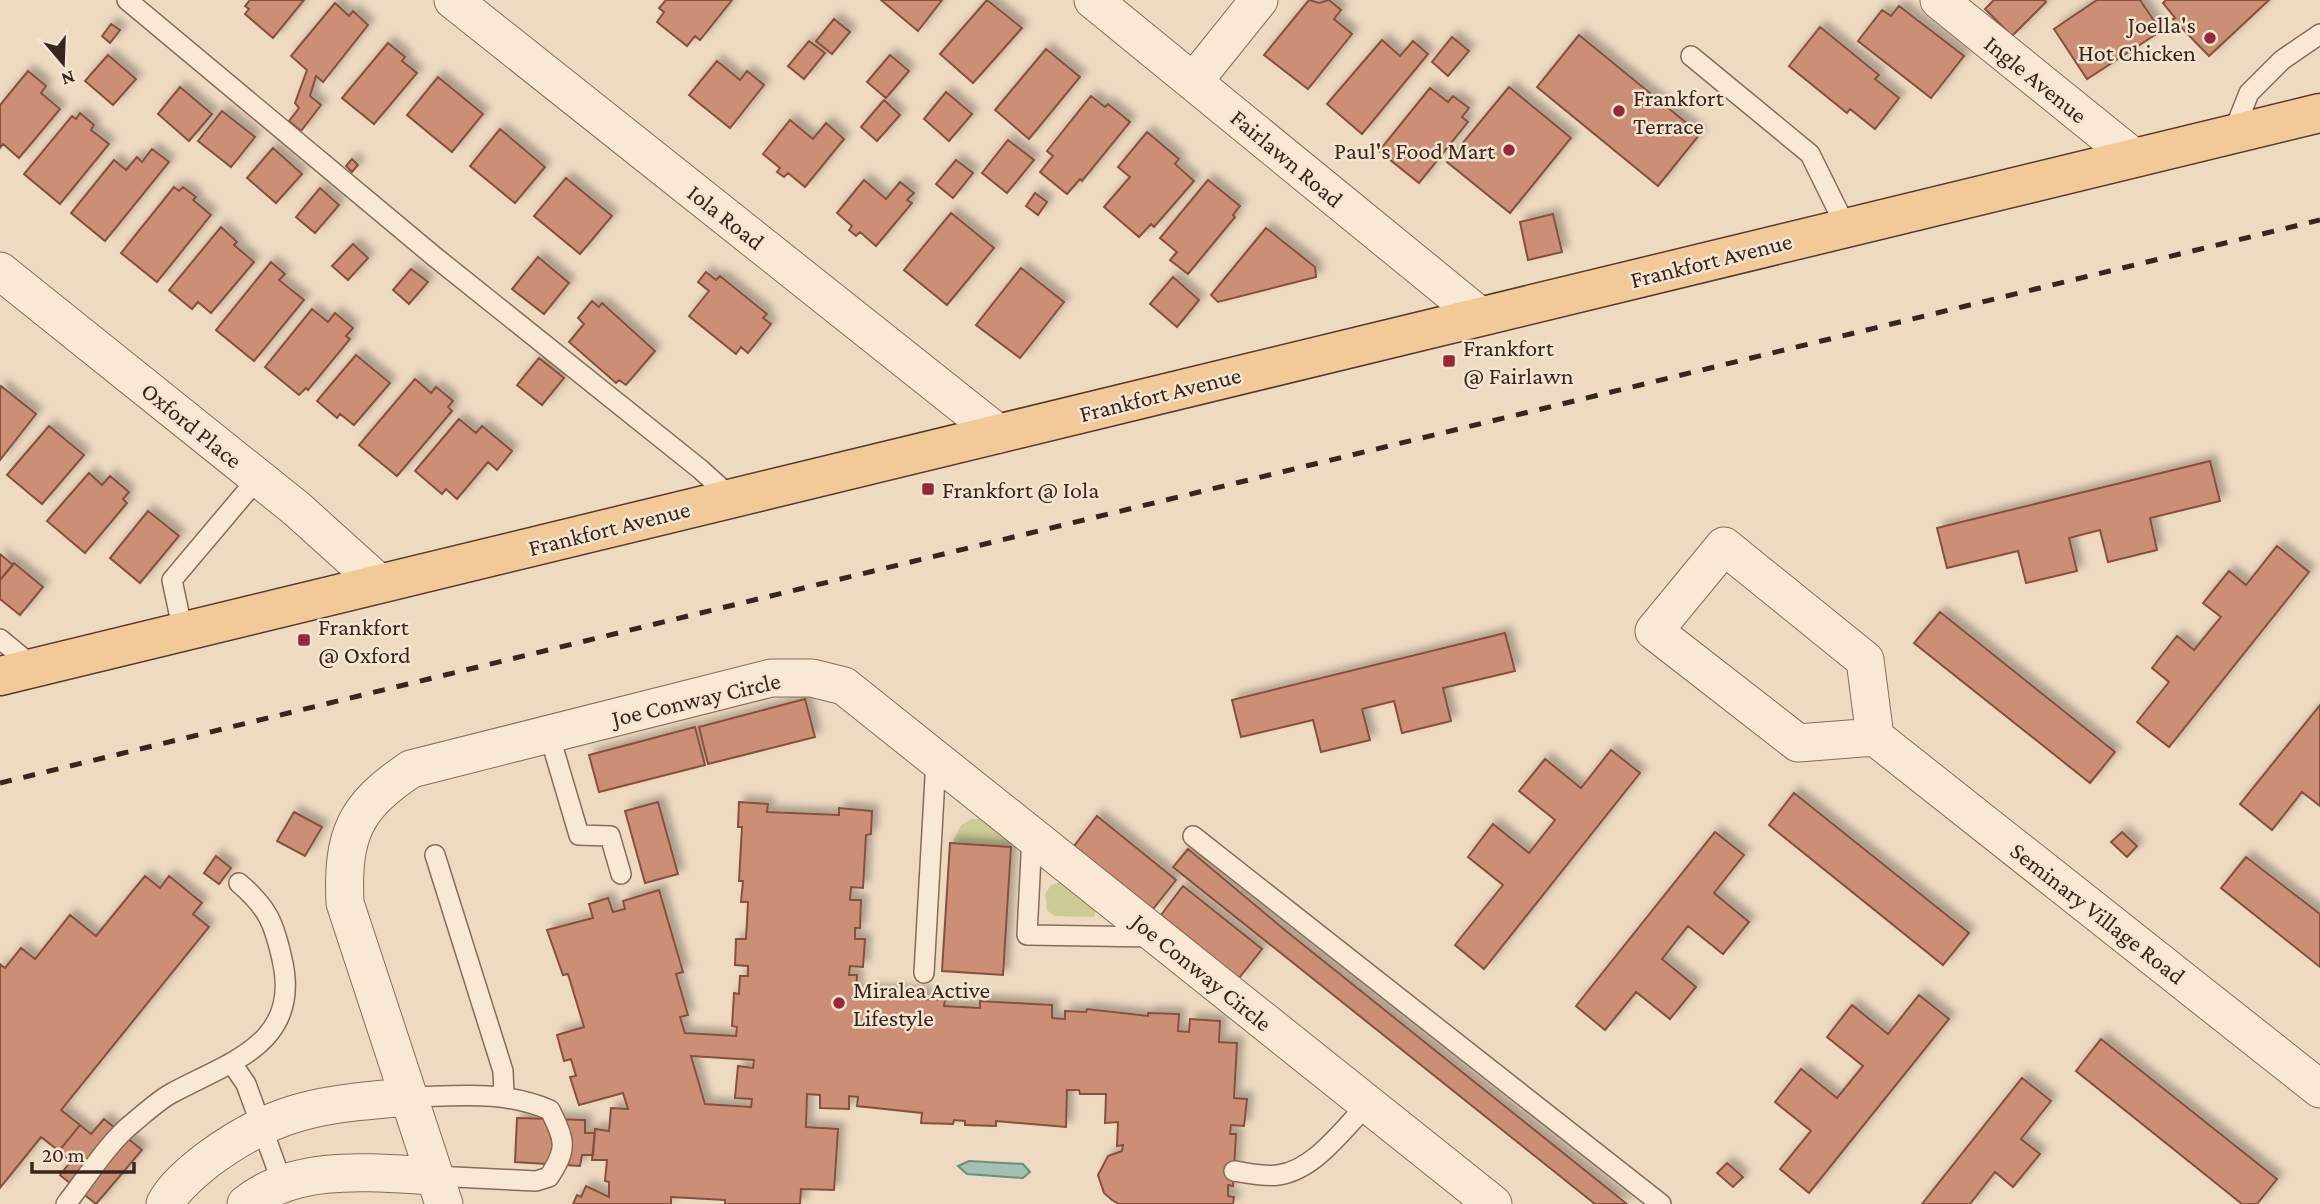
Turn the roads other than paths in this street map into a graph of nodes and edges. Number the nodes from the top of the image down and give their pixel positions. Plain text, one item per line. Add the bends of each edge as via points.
1 (127, 0) edge
2 (453, 0) edge
3 (1093, 0) edge
4 (1259, 0) edge
5 (1939, 0) edge
6 (2320, 34) edge
7 (1691, 56) dead end
8 (1194, 81) junction
9 (2320, 113) edge
10 (2233, 133) junction
11 (2133, 157) junction
12 (1846, 227) junction
13 (0, 271) edge
14 (1480, 316) junction
15 (999, 434) junction
16 (258, 478) junction
17 (732, 498) junction
18 (380, 584) junction
19 (183, 632) junction
20 (0, 639) edge
21 (18, 672) edge
22 (549, 734) junction
23 (1875, 737) junction
24 (936, 760) junction
25 (1032, 836) junction
26 (1194, 836) dead end
27 (435, 855) dead end
28 (621, 874) dead end
29 (239, 883) dead end
30 (1158, 937) junction
31 (924, 974) dead end
32 (233, 1065) junction
33 (2320, 1089) edge
34 (504, 1095) junction
35 (408, 1097) junction
36 (1368, 1104) junction
37 (263, 1126) junction
38 (1234, 1171) dead end
39 (283, 1185) junction
40 (439, 1190) edge
41 (66, 1204) edge
42 (164, 1204) edge
43 (246, 1204) edge
44 (1493, 1204) edge
45 (1661, 1204) edge

1 - 17 lane
2 - 15 street, Iola Road
3 - 8 street, Fairlawn Road
4 - 8 street
5 - 11 street, Ingle Avenue
6 - 10 lane via 2282,60 2249,93
7 - 12 lane via 1810,154
8 - 14 street, Fairlawn Road
9 - 10 main road, Frankfort Avenue
10 - 11 main road, Frankfort Avenue
11 - 12 main road, Frankfort Avenue
12 - 14 main road, Frankfort Avenue
13 - 16 street, Oxford Place
14 - 15 main road, Frankfort Avenue
15 - 17 main road, Frankfort Avenue
16 - 18 street, Oxford Place
16 - 19 lane via 172,580
17 - 18 main road, Frankfort Avenue
18 - 19 main road, Frankfort Avenue
19 - 21 main road, Frankfort Avenue
20 - 21 lane
22 - 24 street, Joe Conway Circle via 771,678 812,678 844,686
22 - 28 lane via 579,835 610,836
22 - 35 street, Joe Conway Circle via 411,768 381,789 356,820 343,865 345,903
23 - 23 street via 1798,743 1654,631 1724,546 1865,660
23 - 33 street, Seminary Village Road
24 - 25 street, Joe Conway Circle
24 - 31 lane
25 - 30 street, Joe Conway Circle
25 - 30 lane via 1027,935
26 - 45 lane
27 - 34 lane via 503,1071
29 - 32 lane via 263,903 275,927 284,969 283,1004 265,1040
30 - 36 street, Joe Conway Circle
32 - 37 lane
32 - 41 lane via 170,1093 130,1125
34 - 35 lane
34 - 40 lane via 550,1110 563,1137 563,1156 549,1177
35 - 37 street via 338,1103 285,1114
35 - 40 street, Joe Conway Circle
36 - 38 lane via 1319,1154 1298,1168 1278,1175
36 - 44 street, Joe Conway Circle
37 - 39 lane
37 - 42 street via 194,1170
39 - 40 street via 354,1172
39 - 43 street

